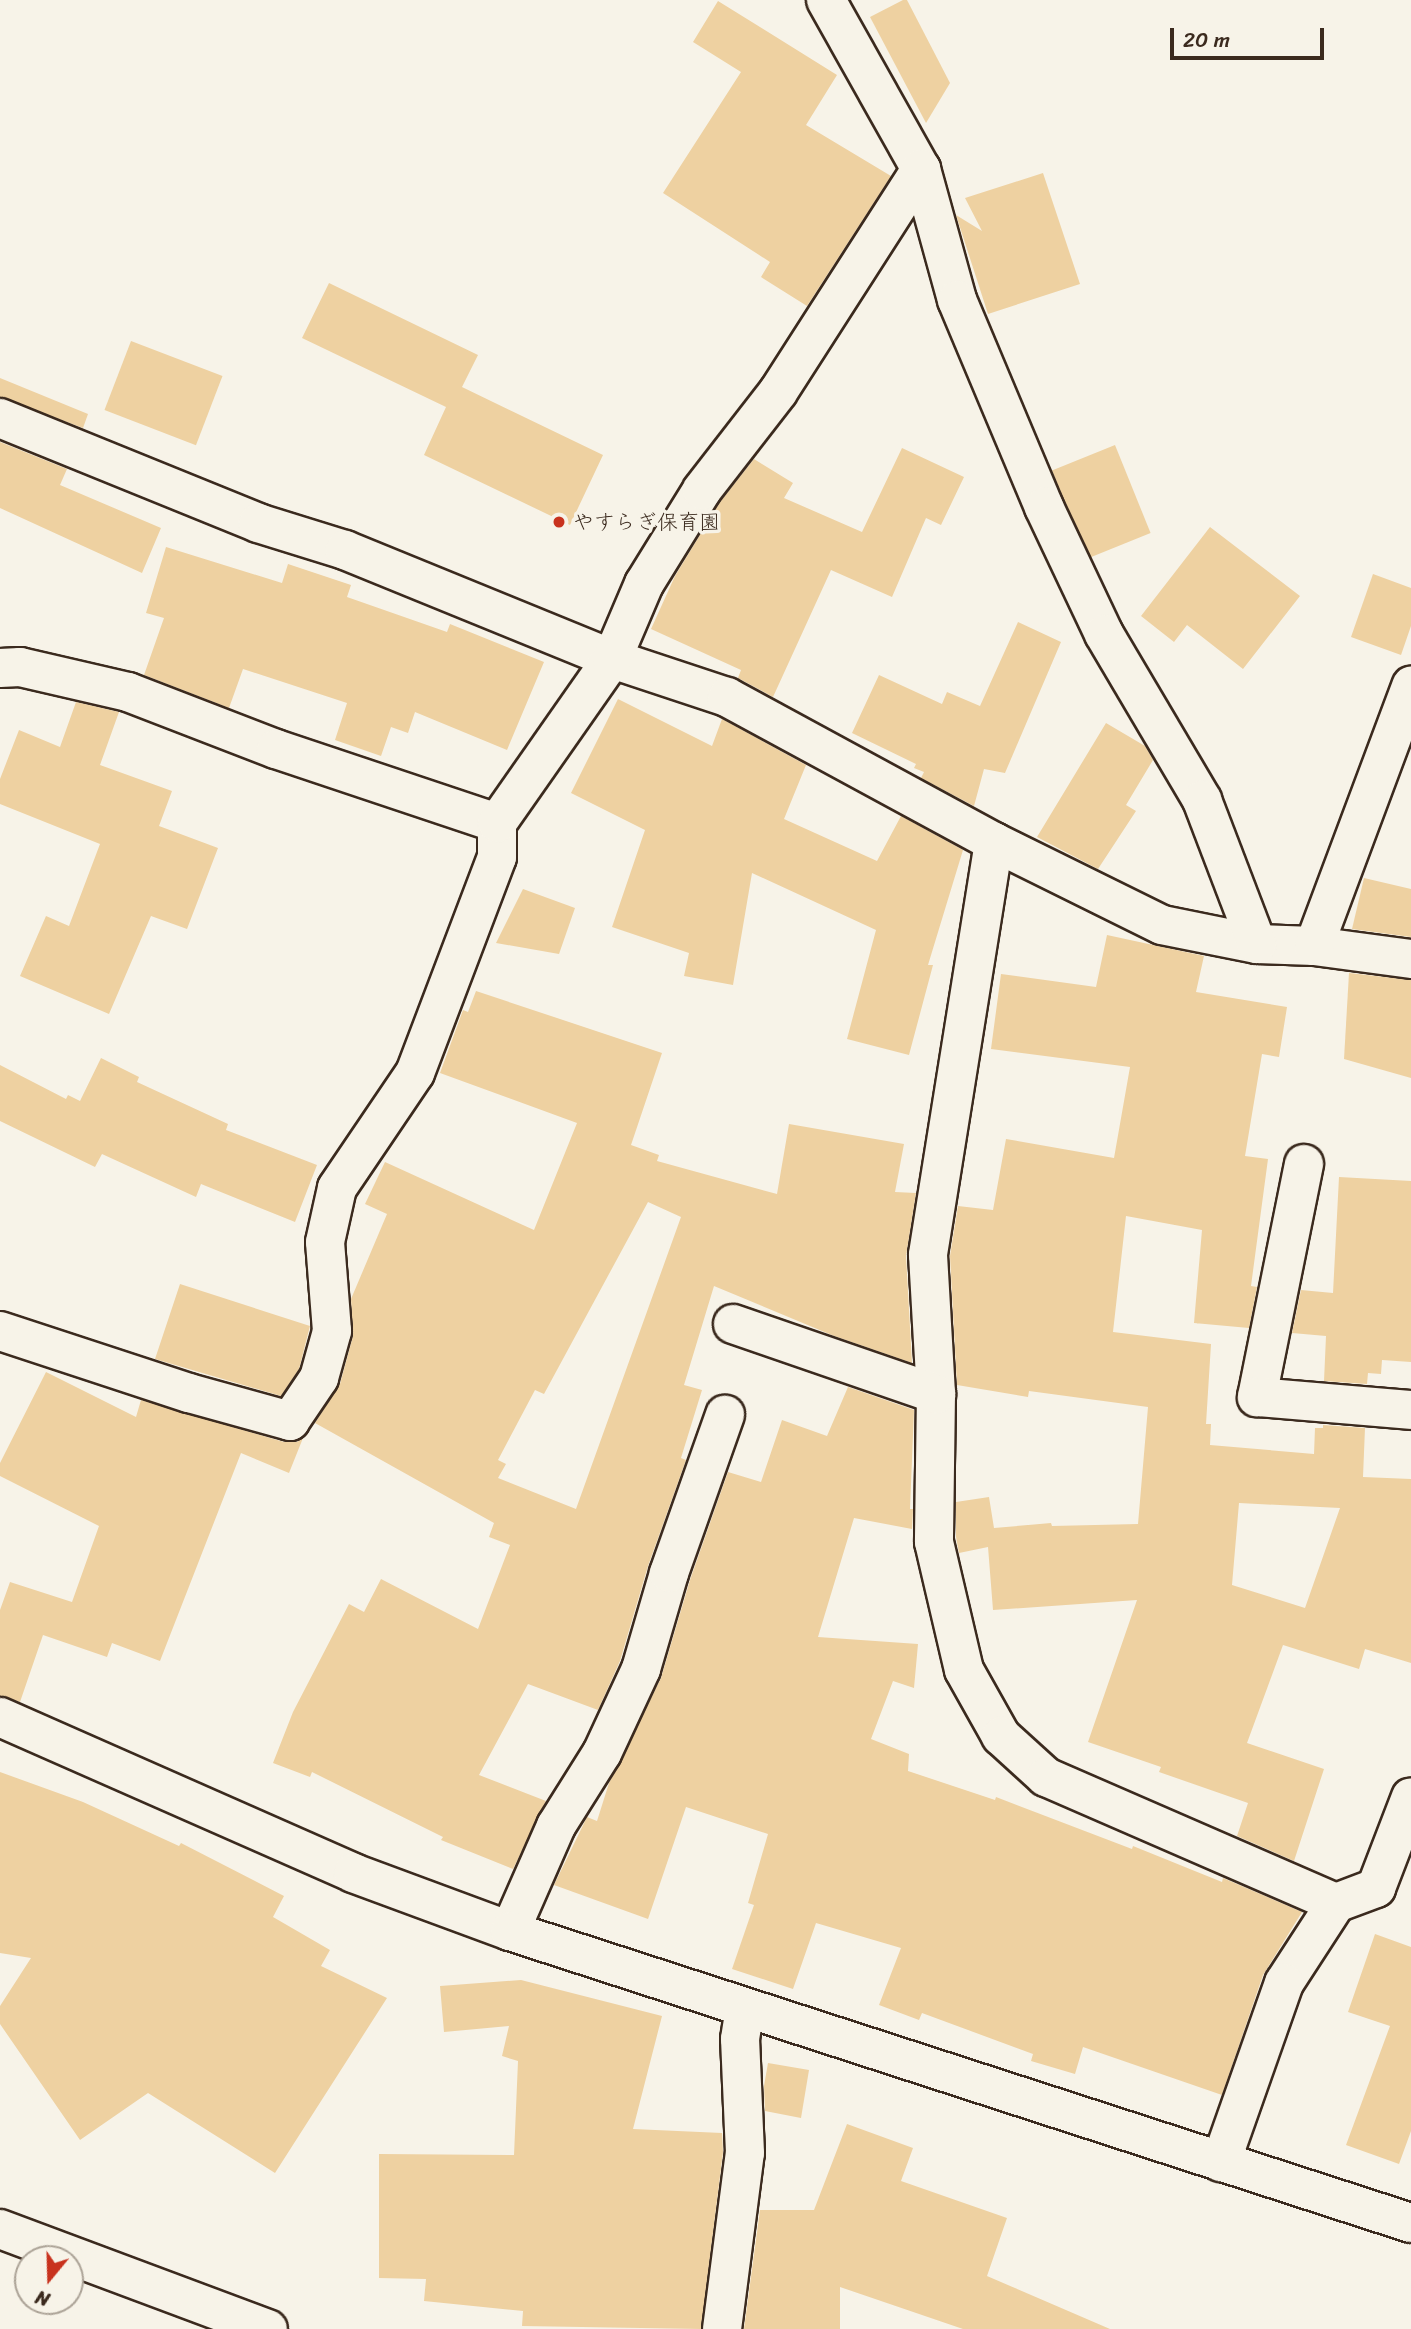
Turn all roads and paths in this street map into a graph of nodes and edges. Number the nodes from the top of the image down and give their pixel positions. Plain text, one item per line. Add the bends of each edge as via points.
1 (827, 0) edge
2 (921, 169) junction
3 (0, 418) edge
4 (612, 659) junction
5 (0, 668) edge
6 (1411, 687) edge
7 (497, 823) junction
8 (994, 842) junction
9 (1257, 944) junction
10 (1314, 946) junction
11 (1411, 959) edge
12 (1304, 1164) dead end
13 (733, 1324) dead end
14 (0, 1331) edge
15 (936, 1394) junction
16 (1411, 1410) edge
17 (725, 1415) dead end
18 (0, 1717) edge
19 (1411, 1797) edge
20 (1336, 1903) junction
21 (510, 1931) junction
22 (745, 2009) junction
23 (1221, 2162) junction
24 (1411, 2224) edge
25 (0, 2229) edge
26 (268, 2329) edge
27 (722, 2329) edge

1 - 2 street
2 - 4 street via 778,392 702,490 644,584
2 - 9 street via 957,300 1044,507 1104,634 1202,800
3 - 4 street via 258,523 345,550
4 - 7 street
4 - 8 street via 727,697
5 - 7 street via 20,667 128,692 276,749
6 - 10 street
7 - 14 street via 497,857 415,1073 337,1188 325,1242 332,1331 319,1378 290,1422
8 - 9 street via 1162,925
8 - 15 street via 928,1255
9 - 10 street
10 - 11 street
12 - 16 street via 1257,1397
13 - 15 street
15 - 20 street via 934,1542 964,1670 1001,1736 1046,1777
17 - 21 street via 669,1573 641,1669 601,1753 556,1826
18 - 21 street via 353,1873
19 - 20 street via 1376,1888
20 - 23 street via 1284,1983
21 - 22 street
22 - 23 street
22 - 27 street via 740,2039 745,2153
23 - 24 street
25 - 26 street

